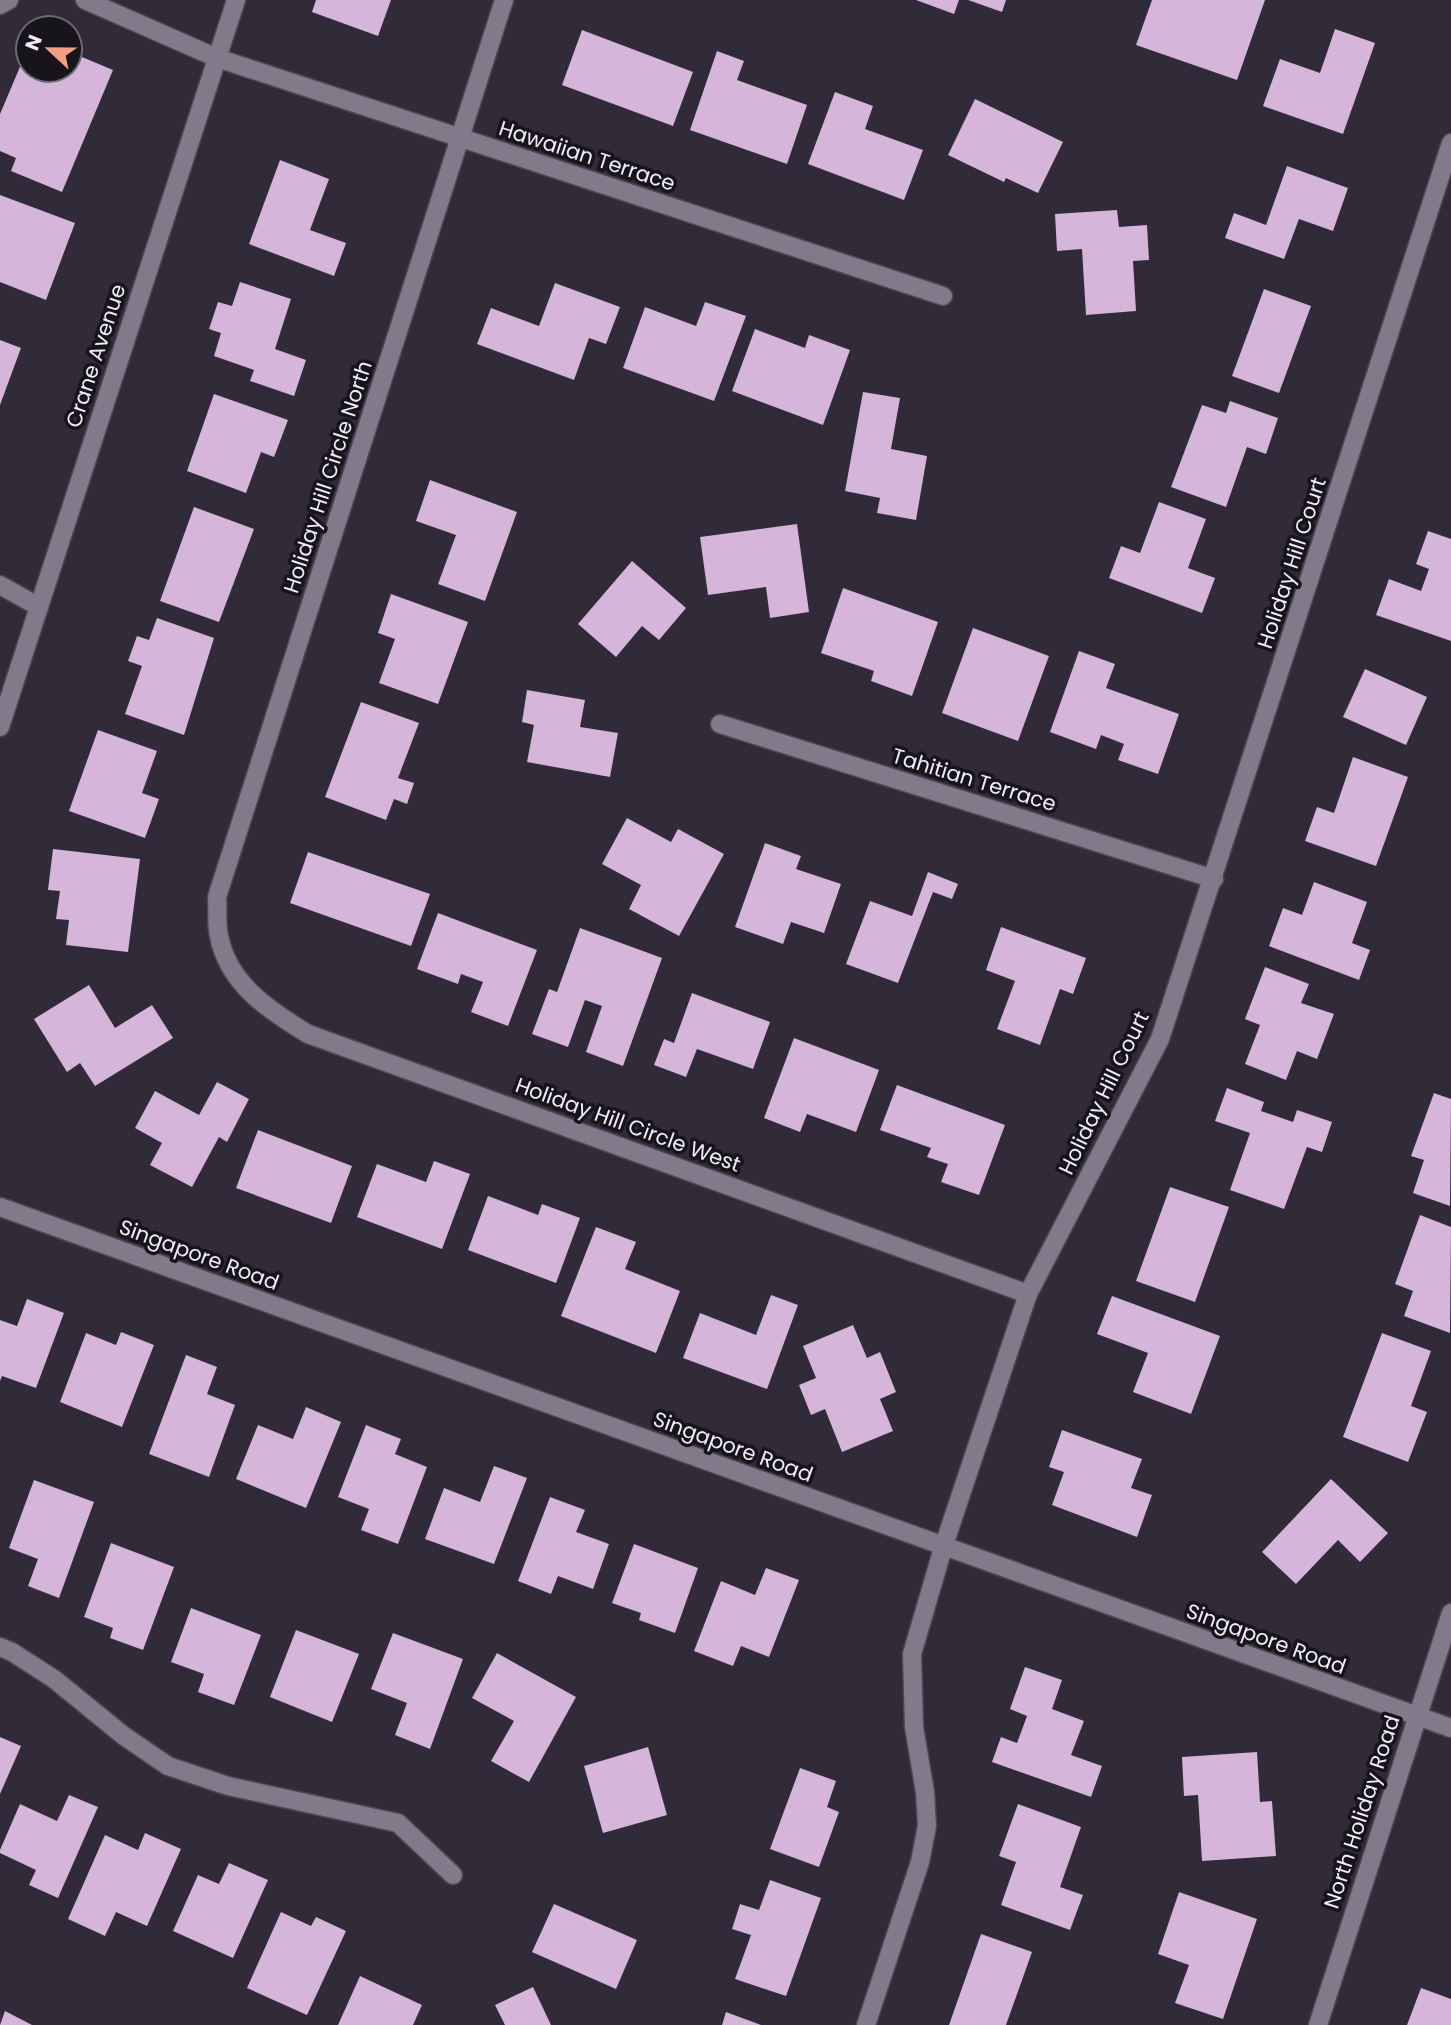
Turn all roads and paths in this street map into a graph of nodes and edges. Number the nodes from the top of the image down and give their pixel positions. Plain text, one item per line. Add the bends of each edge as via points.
1 (9, 0) edge
2 (85, 0) edge
3 (236, 0) edge
4 (504, 0) edge
5 (0, 5) edge
6 (120, 7) edge
7 (217, 58) junction
8 (460, 139) junction
9 (1451, 143) edge
10 (943, 296) dead end
11 (0, 585) edge
12 (39, 607) junction
13 (720, 724) dead end
14 (0, 727) edge
15 (1214, 879) junction
16 (232, 970) joint
17 (0, 1207) edge
18 (1028, 1294) junction
19 (943, 1548) junction
20 (1451, 1613) edge
21 (0, 1647) edge
22 (1417, 1717) junction
23 (1451, 1728) edge
24 (453, 1875) dead end
25 (866, 2025) edge
26 (1318, 2025) edge

1 - 5 street
2 - 6 street, Hawaiian Terrace
3 - 7 street, Crane Avenue
4 - 8 street, Holiday Hill Circle North
6 - 7 street, Hawaiian Terrace
7 - 8 street, Hawaiian Terrace
7 - 12 street, Crane Avenue
8 - 10 street, Hawaiian Terrace
8 - 16 street, Holiday Hill Circle North via 217,897 219,936
9 - 15 street, Holiday Hill Court
11 - 12 street
12 - 14 street, Crane Avenue
13 - 15 street, Tahitian Terrace
15 - 18 street, Holiday Hill Court via 1160,1039
16 - 18 street, Holiday Hill Circle West via 270,1011 308,1034
17 - 19 street, Singapore Road
18 - 19 street, Holiday Hill Court
19 - 22 street, Singapore Road
19 - 25 street, Holiday Hill Court via 912,1654 914,1727 927,1826 920,1862
20 - 22 street, North Holiday Road
21 - 24 street via 54,1679 168,1766 228,1786 398,1822
22 - 23 street, Singapore Road
22 - 26 street, North Holiday Road

